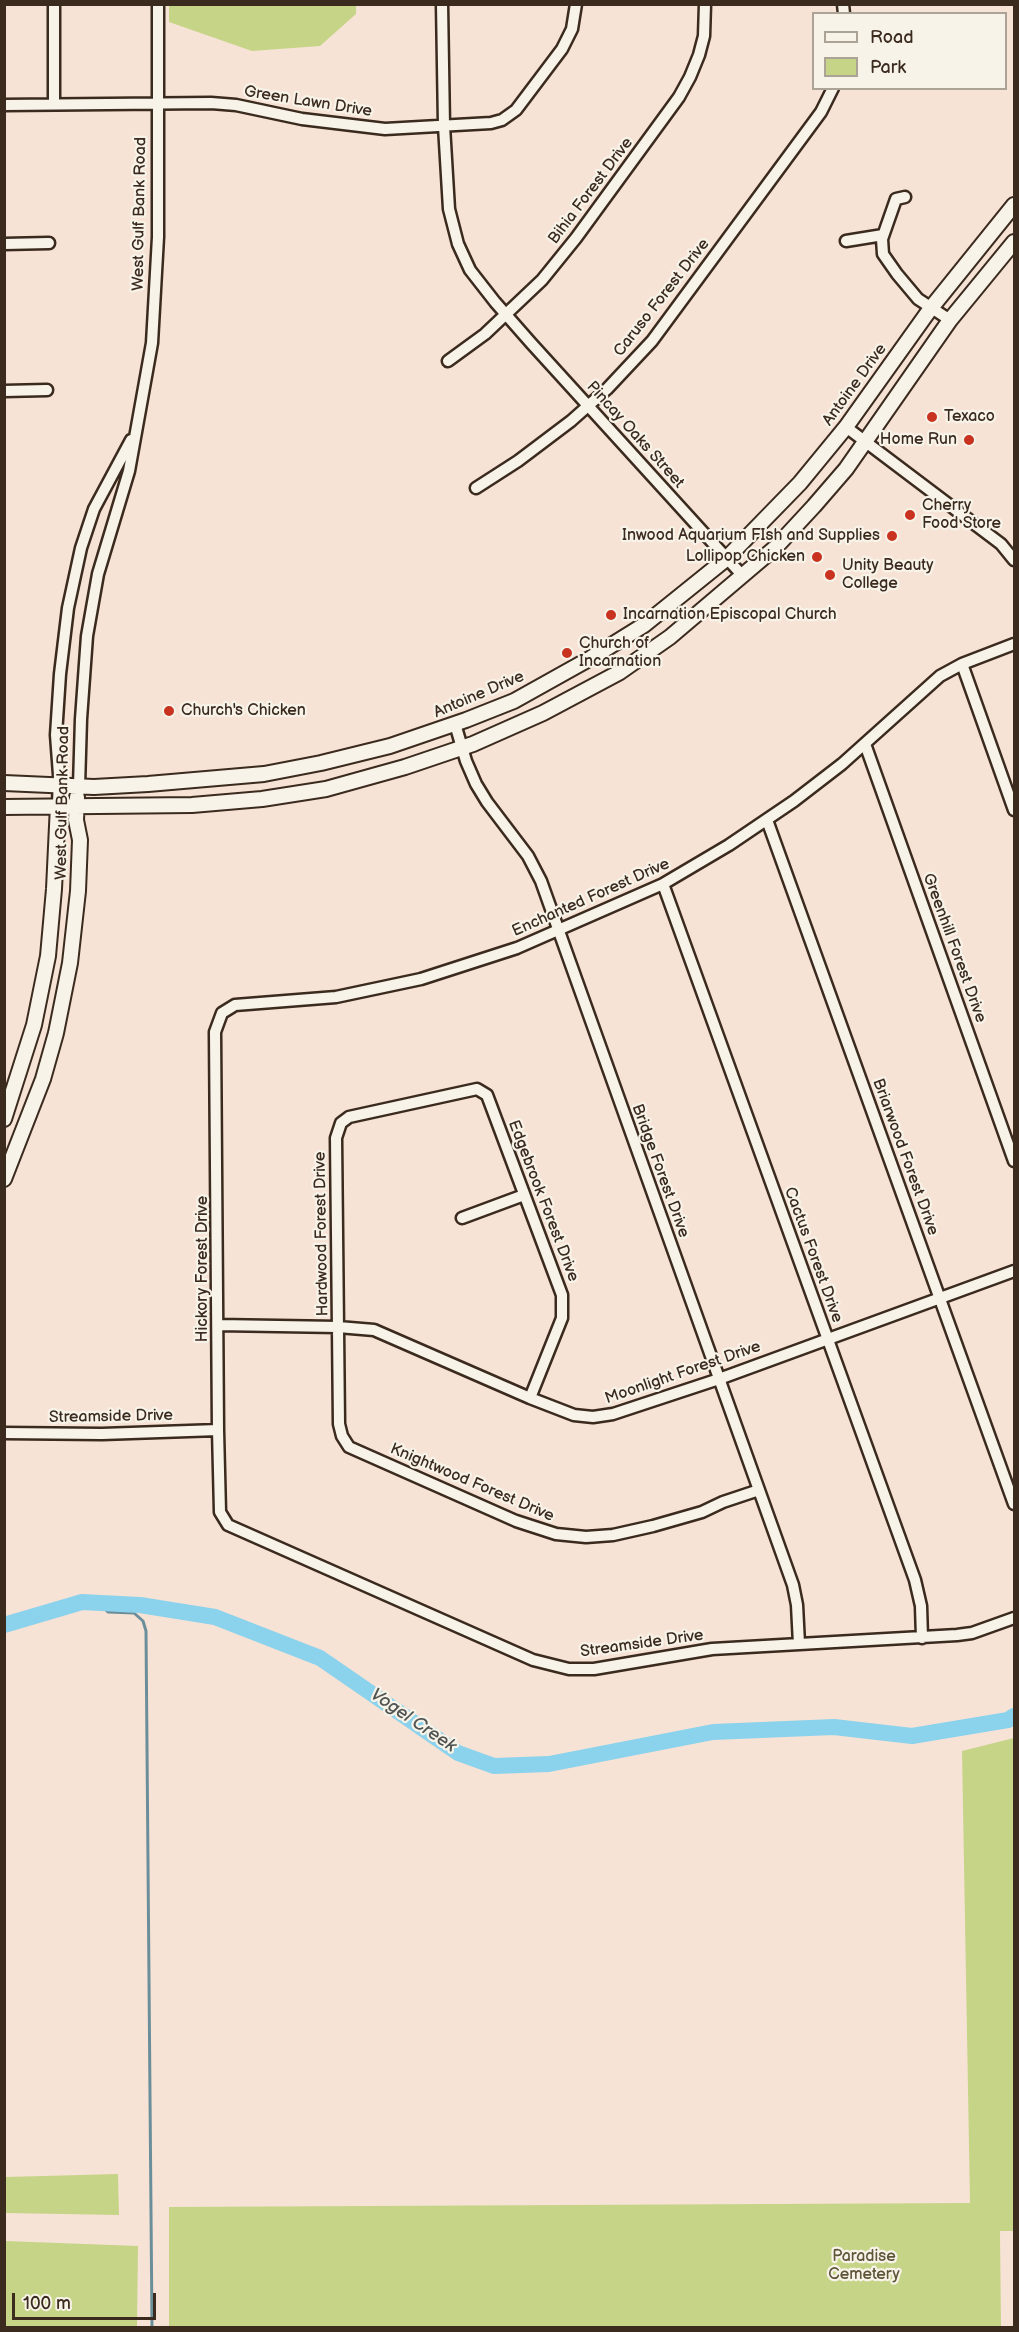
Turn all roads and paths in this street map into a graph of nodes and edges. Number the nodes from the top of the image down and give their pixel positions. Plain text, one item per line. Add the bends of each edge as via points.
1 (54, 4) edge
2 (158, 4) edge
3 (442, 4) edge
4 (576, 4) edge
5 (705, 4) edge
6 (832, 90) edge
7 (158, 102) junction
8 (54, 103) junction
9 (4, 105) edge
10 (444, 126) junction
11 (904, 197) dead end
12 (1014, 205) edge
13 (883, 236) junction
14 (846, 241) dead end
15 (1014, 242) edge
16 (49, 243) dead end
17 (4, 244) edge
18 (931, 308) junction
19 (507, 314) junction
20 (950, 320) junction
21 (448, 361) dead end
22 (47, 390) dead end
23 (4, 392) edge
24 (590, 406) junction
25 (137, 423) junction
26 (846, 427) junction
27 (865, 441) junction
28 (476, 488) dead end
29 (726, 559) junction
30 (1014, 560) edge
31 (742, 575) junction
32 (65, 633) junction
33 (87, 636) junction
34 (1014, 644) edge
35 (962, 664) junction
36 (455, 724) junction
37 (865, 744) junction
38 (462, 747) junction
39 (4, 783) edge
40 (59, 785) junction
41 (79, 786) junction
42 (58, 805) junction
43 (76, 805) junction
44 (4, 807) edge
45 (1014, 810) edge
46 (767, 820) junction
47 (663, 884) junction
48 (54, 889) junction
49 (78, 891) junction
50 (558, 931) junction
51 (48, 956) junction
52 (70, 963) junction
53 (222, 1013) joint
54 (477, 1089) joint
55 (4, 1119) edge
56 (1014, 1161) edge
57 (4, 1179) edge
58 (524, 1195) junction
59 (462, 1218) dead end
60 (1014, 1271) edge
61 (940, 1298) junction
62 (218, 1325) junction
63 (338, 1327) junction
64 (827, 1339) junction
65 (719, 1379) junction
66 (530, 1398) junction
67 (218, 1430) junction
68 (4, 1433) edge
69 (349, 1447) joint
70 (759, 1490) junction
71 (1014, 1504) edge
72 (228, 1525) joint
73 (1014, 1617) edge
74 (922, 1638) junction
75 (799, 1644) junction

1 - 8 street
2 - 7 street, West Gulf Bank Road
3 - 10 street
4 - 10 street, Green Lawn Drive via 572,29 562,49 516,110 491,123
5 - 19 street, Bihia Forest Drive via 699,56 679,97 576,238 542,280
6 - 24 street, Caruso Forest Drive via 821,112 652,341
7 - 8 street, Green Lawn Drive
7 - 10 street, Green Lawn Drive via 236,105 302,119 385,129
7 - 25 street, West Gulf Bank Road via 156,280 150,351
8 - 9 street, Green Lawn Drive
10 - 19 street, Pincay Oaks Street via 449,209 458,244 470,270
11 - 13 street via 896,199
12 - 18 main road, Antoine Drive
13 - 14 street
13 - 18 street via 881,246 887,261 918,299
15 - 20 main road
16 - 17 street
18 - 20 street
18 - 26 main road, Antoine Drive
19 - 21 street, Bihia Forest Drive
19 - 24 street, Pincay Oaks Street
20 - 27 main road
22 - 23 street
24 - 28 street, Caruso Forest Drive
24 - 29 street, Pincay Oaks Street
25 - 32 street, West Gulf Bank Road via 94,509 81,548
25 - 33 street, West Gulf Bank Road via 129,471 98,574
26 - 27 street
26 - 29 main road, Antoine Drive via 800,483
27 - 30 street via 1001,544
27 - 31 main road via 814,506 776,547
29 - 31 street, Pincay Oaks Street
29 - 36 main road, Antoine Drive via 644,625 591,658 514,701
31 - 38 main road via 670,637 620,672 543,713
32 - 33 street
32 - 40 street, West Gulf Bank Road via 56,735
33 - 41 street, West Gulf Bank Road
34 - 35 street, Enchanted Forest Drive
35 - 37 street, Enchanted Forest Drive via 923,690
35 - 45 street
36 - 38 street, Bridge Forest Drive
36 - 41 main road, Antoine Drive via 390,746 264,774
37 - 46 street, Enchanted Forest Drive
37 - 56 street, Greenhill Forest Drive
38 - 43 main road via 377,776 305,793 192,805
38 - 50 street, Bridge Forest Drive via 476,784 530,859
39 - 40 main road, Antoine Drive
40 - 41 main road, Antoine Drive
40 - 42 street, West Gulf Bank Road
41 - 43 main road, West Gulf Bank Road
42 - 43 main road
42 - 44 main road
42 - 48 main road, West Gulf Bank Road
43 - 49 main road, West Gulf Bank Road via 80,840
46 - 47 street, Enchanted Forest Drive
46 - 61 street, Briarwood Forest Drive
47 - 50 street, Enchanted Forest Drive
47 - 64 street, Cactus Forest Drive
48 - 49 main road
48 - 51 main road, West Gulf Bank Road
49 - 52 main road, West Gulf Bank Road
50 - 53 street, Enchanted Forest Drive via 473,963 399,984 336,997 235,1005
50 - 65 street, Bridge Forest Drive
51 - 52 main road
51 - 55 main road, West Gulf Bank Road via 34,1025
52 - 57 main road, West Gulf Bank Road via 43,1079
53 - 62 street, Hickory Forest Drive via 215,1032
54 - 58 street, Edgebrook Forest Drive via 487,1095
54 - 63 street, Hardwood Forest Drive via 355,1115 341,1123 336,1138
58 - 59 street
58 - 66 street, Edgebrook Forest Drive via 562,1295 563,1307
60 - 61 street, Moonlight Forest Drive
61 - 64 street, Moonlight Forest Drive
61 - 71 street, Briarwood Forest Drive
62 - 63 street, Moonlight Forest Drive
62 - 67 street, Hickory Forest Drive
63 - 66 street, Moonlight Forest Drive via 374,1330
63 - 69 street, Hardwood Forest Drive via 339,1424
64 - 65 street, Moonlight Forest Drive
64 - 74 street, Cactus Forest Drive via 915,1580
65 - 66 street, Moonlight Forest Drive via 603,1416 574,1415
65 - 70 street, Bridge Forest Drive
67 - 68 street, Streamside Drive
67 - 72 street, Hickory Forest Drive via 220,1512
69 - 70 street, Knightwood Forest Drive via 516,1521 566,1535 613,1535 653,1526
70 - 75 street, Bridge Forest Drive via 792,1585
72 - 75 street, Streamside Drive via 557,1668 594,1669 712,1649
73 - 74 street, Streamside Drive via 972,1633
74 - 75 street, Streamside Drive

